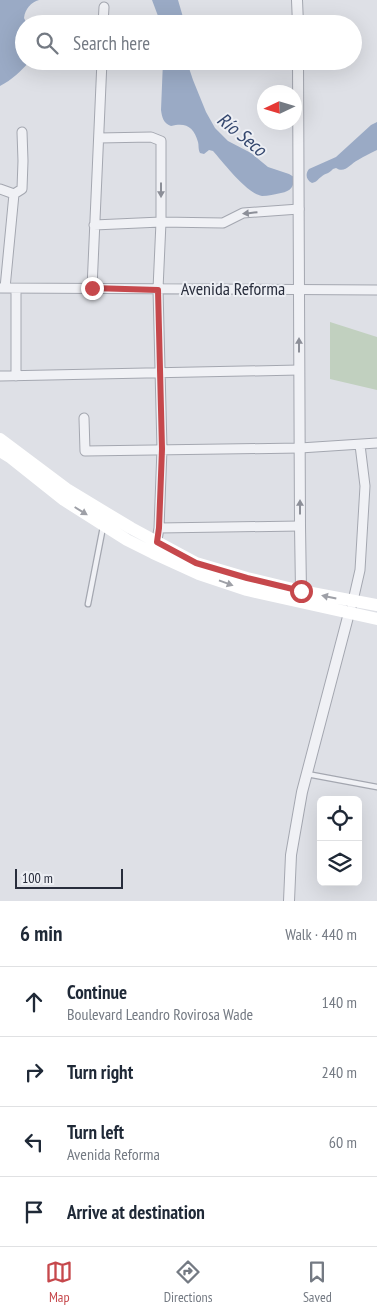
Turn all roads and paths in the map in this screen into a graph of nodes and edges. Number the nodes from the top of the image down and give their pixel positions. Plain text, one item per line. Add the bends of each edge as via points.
1 (297, 0) edge
2 (104, 8) dead end
3 (104, 15) edge
4 (298, 15) edge
5 (102, 70) edge
6 (298, 70) edge
7 (22, 132) dead end
8 (99, 138) junction
9 (0, 189) edge
10 (14, 194) junction
11 (299, 209) junction
12 (160, 222) junction
13 (94, 225) junction
14 (2, 288) edge
15 (92, 288) junction
16 (16, 289) junction
17 (299, 289) junction
18 (158, 290) junction
19 (377, 290) edge
20 (299, 370) junction
21 (160, 374) junction
22 (0, 376) edge
23 (16, 376) junction
24 (84, 418) dead end
25 (0, 439) edge
26 (377, 443) edge
27 (360, 445) junction
28 (300, 448) junction
29 (162, 449) junction
30 (0, 451) edge
31 (66, 495) junction
32 (103, 525) junction
33 (300, 526) junction
34 (159, 528) junction
35 (155, 548) junction
36 (300, 596) junction
37 (88, 604) dead end
38 (377, 606) edge
39 (351, 607) junction
40 (377, 619) edge
41 (307, 774) junction
42 (377, 787) edge
43 (289, 901) edge

1 - 4 street
2 - 3 street
5 - 8 street
6 - 11 street
7 - 10 street via 22,189
8 -> 12 street via 151,137 161,141
8 - 13 street
9 - 10 street
10 - 14 street
11 -> 12 street via 243,213 223,222
11 - 17 street
12 - 13 street
12 - 18 street
13 - 15 street
14 - 16 street, Avenida Reforma
15 - 16 street, Avenida Reforma
15 - 18 street, Avenida Reforma
16 - 23 street
17 - 18 street, Avenida Reforma
17 - 19 street, Avenida Reforma
20 -> 17 street
18 - 21 street
20 - 21 street
20 - 28 street
21 - 23 street
21 - 29 street
22 - 23 street
24 - 29 street via 85,451
25 - 31 main road
26 - 27 street
27 - 28 street
27 - 39 street via 365,486 360,570
28 - 29 street
33 -> 28 street
29 - 34 street
30 - 31 main road
31 -> 32 main road
31 - 35 main road via 131,528
32 - 35 main road via 127,540
32 - 37 lane
33 - 34 street
33 - 36 street
34 - 35 street
35 - 36 main road via 199,574 246,590
36 - 39 main road
38 - 39 main road
39 - 40 main road
39 - 41 street
41 - 42 lane
41 - 43 street via 291,855

